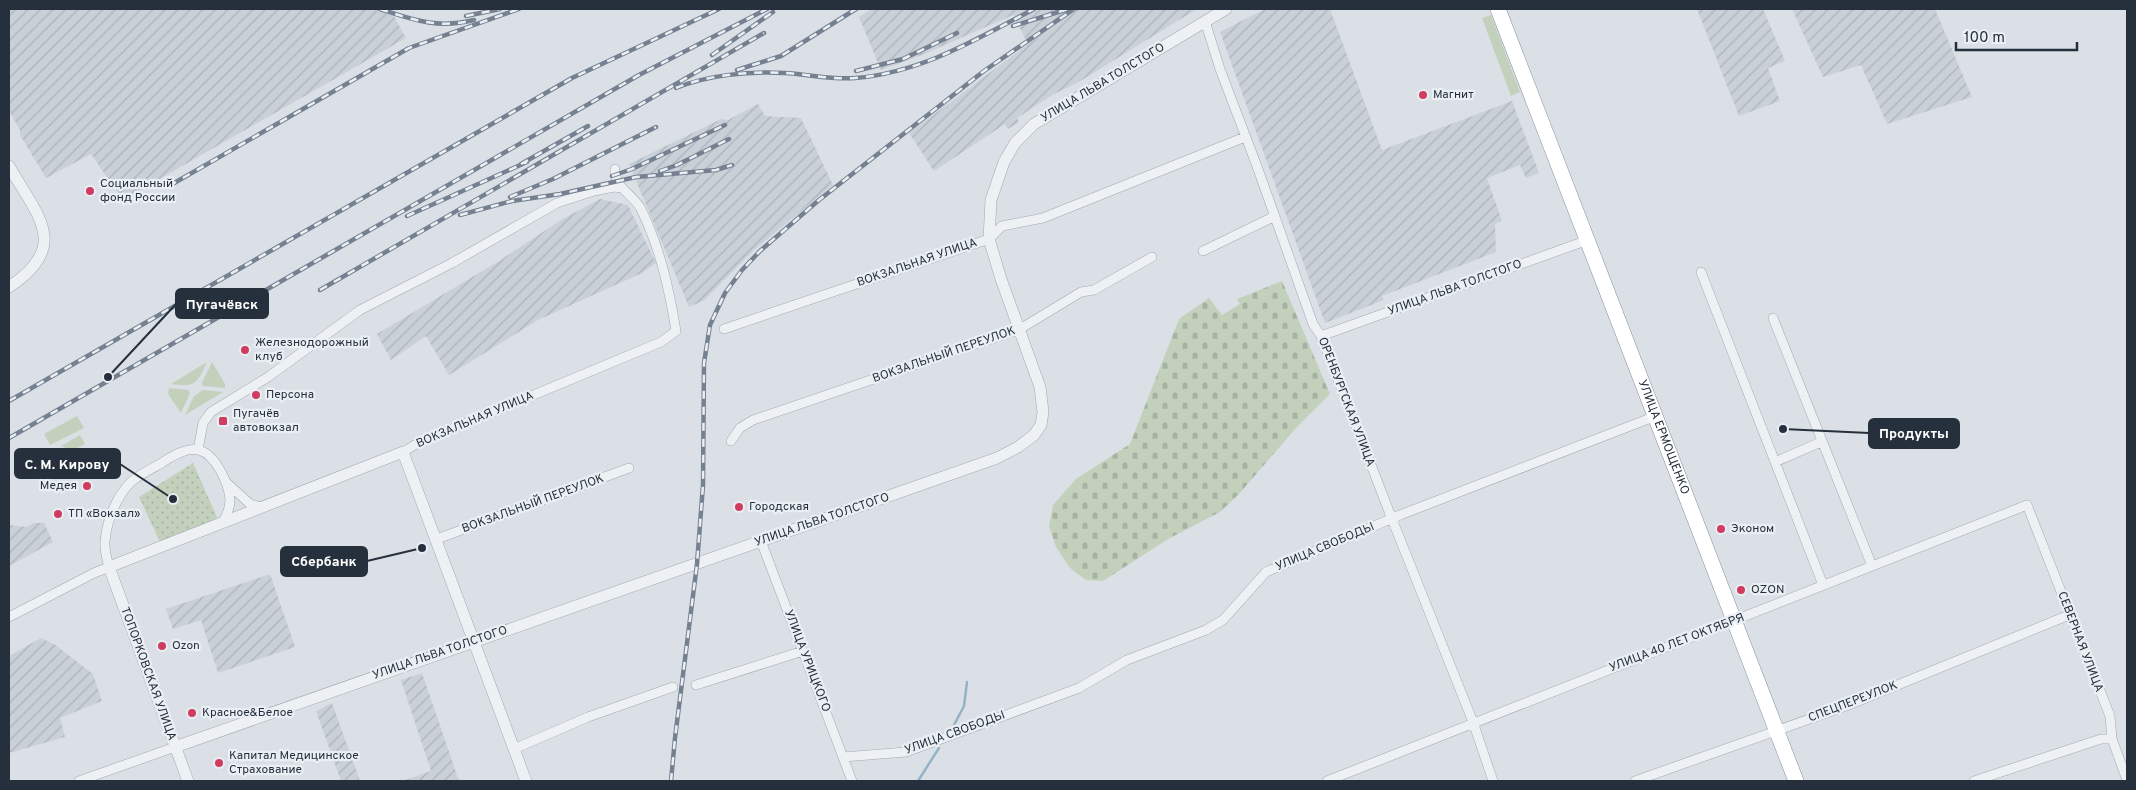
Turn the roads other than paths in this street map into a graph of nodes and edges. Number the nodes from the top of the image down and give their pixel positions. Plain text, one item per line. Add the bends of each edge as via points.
1 (1226, 9) edge
2 (1498, 9) edge
3 (1205, 21) junction
4 (1245, 137) junction
5 (9, 166) edge
6 (615, 169) dead end
7 (622, 188) junction
8 (1275, 216) junction
9 (989, 239) junction
10 (1588, 240) junction
11 (1203, 251) dead end
12 (1152, 257) dead end
13 (1701, 272) dead end
14 (9, 287) edge
15 (1773, 318) dead end
16 (724, 329) dead end
17 (1020, 329) junction
18 (1321, 336) junction
19 (1656, 416) junction
20 (731, 440) dead end
21 (1821, 442) junction
22 (198, 450) junction
23 (403, 452) junction
24 (1775, 462) junction
25 (629, 468) dead end
26 (226, 481) junction
27 (266, 505) junction
28 (2027, 505) joint
29 (1392, 519) junction
30 (223, 522) junction
31 (436, 539) junction
32 (761, 541) junction
33 (1872, 566) junction
34 (109, 567) junction
35 (1823, 584) junction
36 (2069, 614) junction
37 (9, 617) edge
38 (1734, 620) junction
39 (475, 640) junction
40 (803, 650) junction
41 (696, 685) dead end
42 (673, 686) dead end
43 (1473, 722) junction
44 (1776, 730) junction
45 (2112, 740) junction
46 (175, 747) junction
47 (514, 749) junction
48 (843, 757) junction
49 (2127, 780) edge
50 (79, 781) edge
51 (188, 781) edge
52 (526, 781) edge
53 (852, 781) edge
54 (1327, 781) edge
55 (1493, 781) edge
56 (1635, 781) edge
57 (1796, 781) edge
58 (1974, 781) edge

1 - 3 street, УЛИЦА ЛЬВА ТОЛСТОГО
2 - 10 highway, УЛИЦА ЕРМОЩЕНКО
3 - 4 street, ОРЕНБУРГСКАЯ УЛИЦА
3 - 9 street, УЛИЦА ЛЬВА ТОЛСТОГО via 1034,124 1015,143 1004,162 991,200
4 - 8 street, ОРЕНБУРГСКАЯ УЛИЦА
4 - 9 street, ВОКЗАЛЬНАЯ УЛИЦА via 1042,218 1002,226
5 - 14 street via 44,234 43,252 31,271
6 - 7 street
7 - 22 street via 594,191 557,203 452,263 360,310 268,377 211,412 203,423
7 - 23 street, ВОКЗАЛЬНАЯ УЛИЦА via 635,199 660,254 676,331 661,342
8 - 11 street
8 - 18 street, ОРЕНБУРГСКАЯ УЛИЦА via 1313,324
9 - 16 street, ВОКЗАЛЬНАЯ УЛИЦА
9 - 17 street, УЛИЦА ЛЬВА ТОЛСТОГО via 1000,279
10 - 18 street, УЛИЦА ЛЬВА ТОЛСТОГО
10 - 19 highway, УЛИЦА ЕРМОЩЕНКО
12 - 17 street, ВОКЗАЛЬНЫЙ ПЕРЕУЛОК via 1094,290 1081,292
13 - 24 street
15 - 21 street
17 - 20 street, ВОКЗАЛЬНЫЙ ПЕРЕУЛОК via 752,420
17 - 32 street, УЛИЦА ЛЬВА ТОЛСТОГО via 1043,400 1041,425 1034,435 997,458
18 - 29 street, ОРЕНБУРГСКАЯ УЛИЦА
19 - 29 street, УЛИЦА СВОБОДЫ
19 - 38 highway, УЛИЦА ЕРМОЩЕНКО
21 - 24 street
21 - 33 street
22 - 26 street via 206,453
22 - 34 street via 166,459 132,482 118,500 104,542
23 - 27 street, ВОКЗАЛЬНАЯ УЛИЦА
23 - 31 street
24 - 35 street
25 - 31 street, ВОКЗАЛЬНЫЙ ПЕРЕУЛОК
26 - 27 street via 250,504
26 - 30 street via 230,500
27 - 30 street, ВОКЗАЛЬНАЯ УЛИЦА
28 - 33 street, УЛИЦА 40 ЛЕТ ОКТЯБРЯ
28 - 36 street, СЕВЕРНАЯ УЛИЦА
29 - 43 street, ОРЕНБУРГСКАЯ УЛИЦА
29 - 48 street, УЛИЦА СВОБОДЫ via 1266,572 1223,620 1206,630 1127,660 1079,688 906,752
30 - 34 street, ВОКЗАЛЬНАЯ УЛИЦА
31 - 39 street
32 - 39 street, УЛИЦА ЛЬВА ТОЛСТОГО
32 - 40 street, УЛИЦА УРИЦКОГО
33 - 35 street, УЛИЦА 40 ЛЕТ ОКТЯБРЯ
34 - 37 street, ВОКЗАЛЬНАЯ УЛИЦА
34 - 46 street, ТОПОРКОВСКАЯ УЛИЦА
35 - 38 street, УЛИЦА 40 ЛЕТ ОКТЯБРЯ
36 - 44 street, СПЕЦПЕРЕУЛОК via 1846,706
36 - 45 street, СЕВЕРНАЯ УЛИЦА via 2110,716
38 - 43 street, УЛИЦА 40 ЛЕТ ОКТЯБРЯ
38 - 44 highway, УЛИЦА ЕРМОЩЕНКО
39 - 46 street, УЛИЦА ЛЬВА ТОЛСТОГО
39 - 47 street via 479,659
40 - 41 street
40 - 48 street, УЛИЦА УРИЦКОГО
42 - 47 street
43 - 54 street, УЛИЦА 40 ЛЕТ ОКТЯБРЯ
43 - 55 street, ОРЕНБУРГСКАЯ УЛИЦА
44 - 56 street, СПЕЦПЕРЕУЛОК
44 - 57 highway, УЛИЦА ЕРМОЩЕНКО
45 - 49 street, СЕВЕРНАЯ УЛИЦА
45 - 58 street via 2101,739
46 - 50 street, УЛИЦА ЛЬВА ТОЛСТОГО
46 - 51 street, ТОПОРКОВСКАЯ УЛИЦА
47 - 52 street
48 - 53 street, УЛИЦА УРИЦКОГО

